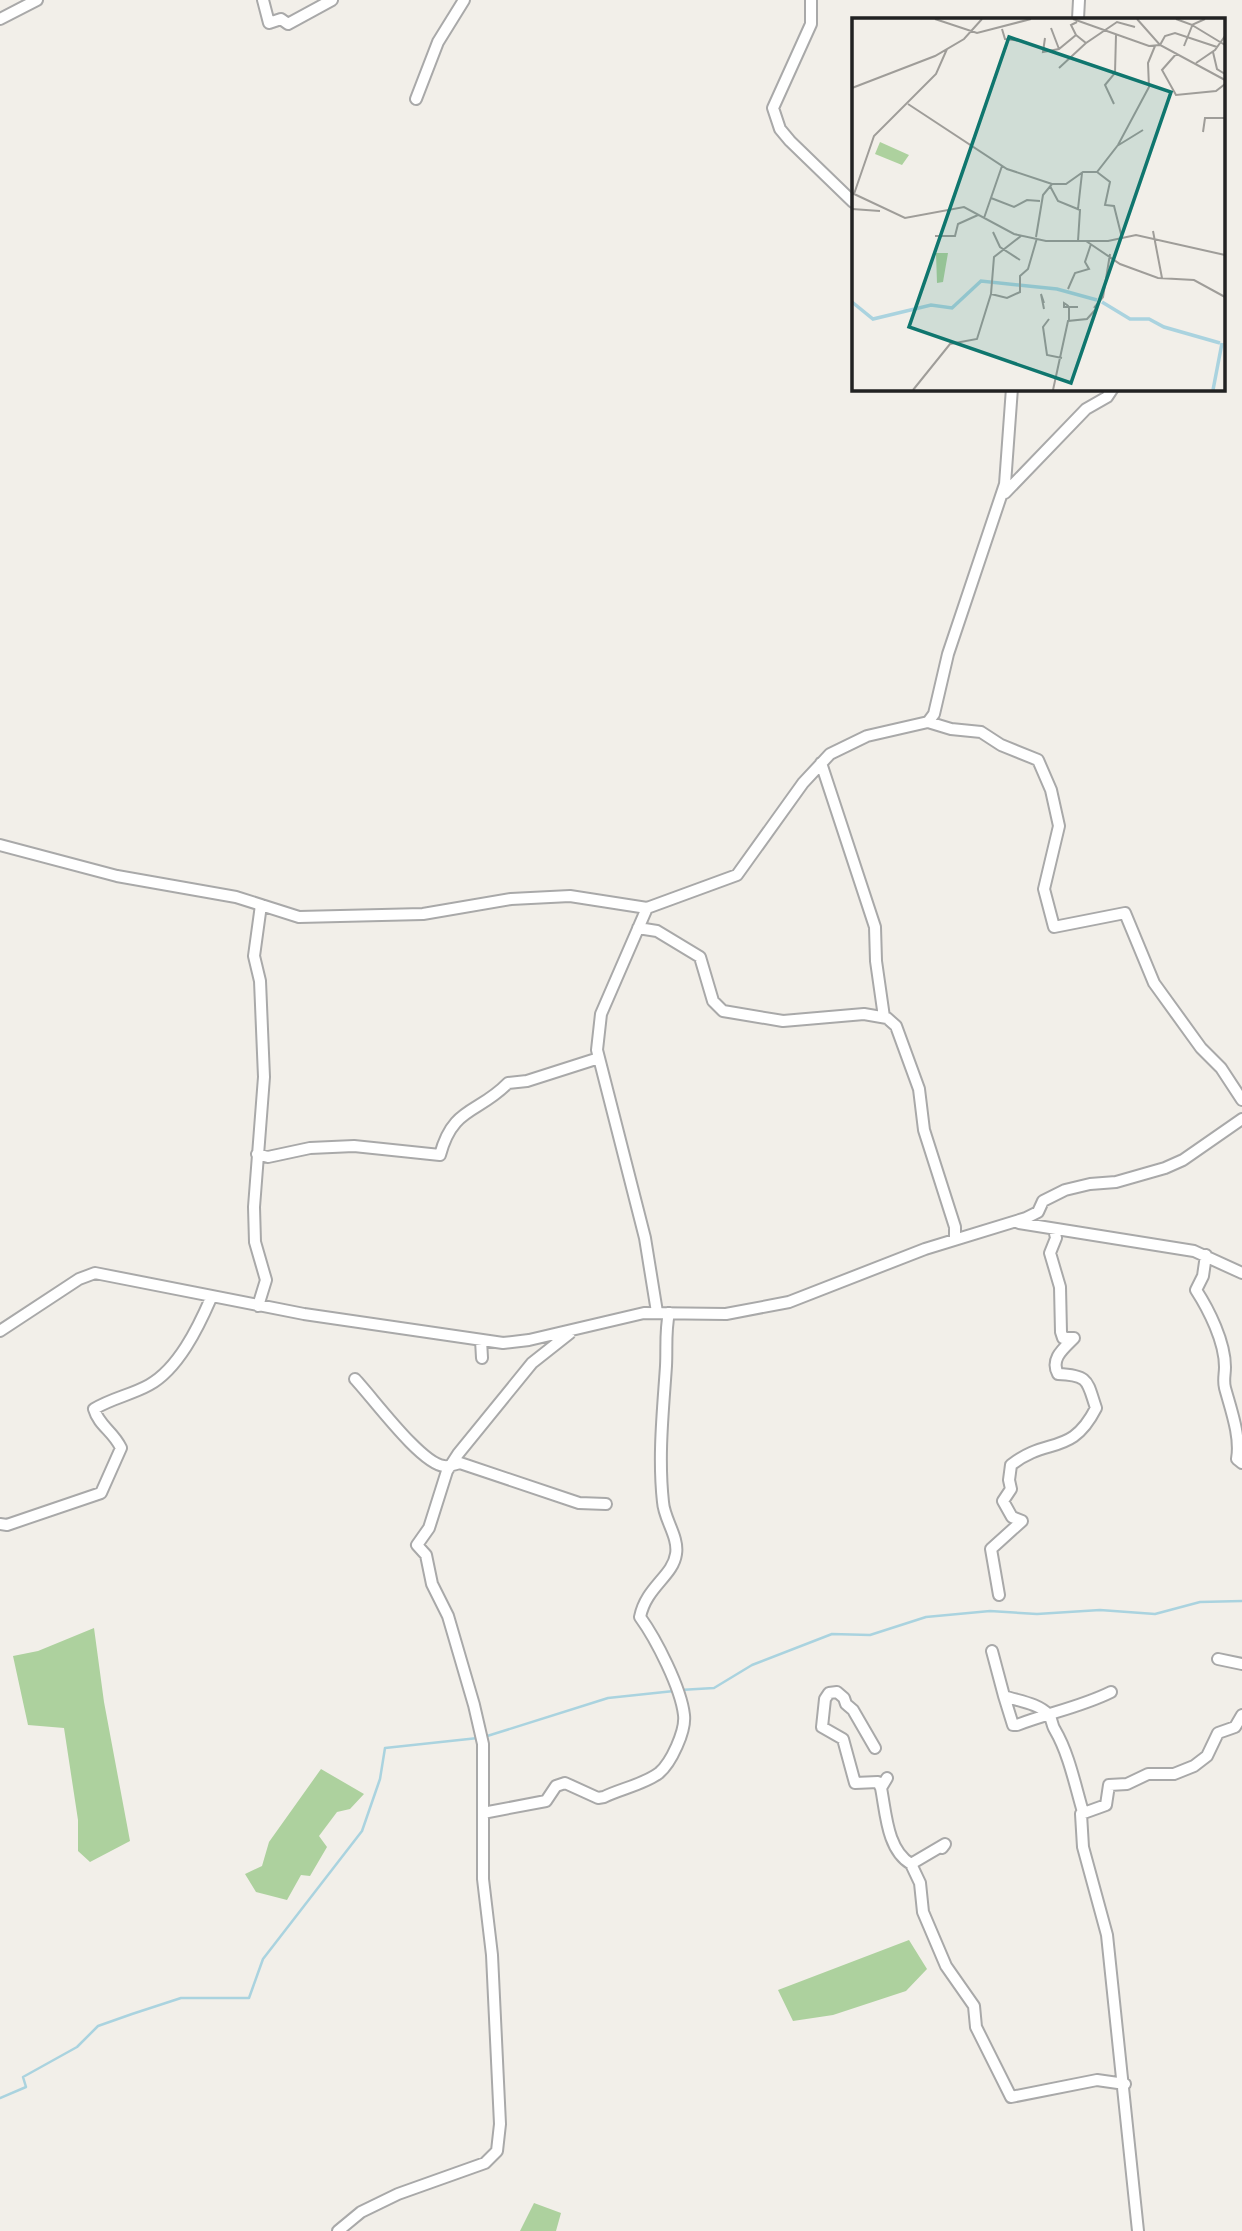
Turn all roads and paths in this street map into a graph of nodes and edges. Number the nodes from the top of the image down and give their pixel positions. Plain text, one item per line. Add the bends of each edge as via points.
1 (37, 0) edge
2 (263, 0) edge
3 (332, 0) edge
4 (464, 0) edge
5 (811, 0) edge
6 (1079, 0) edge
7 (1078, 18) edge
8 (0, 19) edge
9 (416, 99) dead end
10 (852, 201) edge
11 (1012, 390) edge
12 (1111, 390) edge
13 (1001, 498) junction
14 (928, 722) junction
15 (821, 762) junction
16 (0, 845) edge
17 (261, 905) junction
18 (647, 908) junction
19 (638, 928) junction
20 (884, 1017) junction
21 (599, 1058) junction
22 (1242, 1100) edge
23 (1242, 1119) edge
24 (257, 1154) junction
25 (1013, 1223) junction
26 (1054, 1229) junction
27 (955, 1238) junction
28 (1206, 1255) junction
29 (1242, 1273) edge
30 (211, 1298) junction
31 (258, 1306) junction
32 (657, 1312) junction
33 (669, 1313) junction
34 (575, 1329) junction
35 (0, 1331) edge
36 (481, 1340) junction
37 (482, 1358) dead end
38 (355, 1379) dead end
39 (1242, 1463) edge
40 (449, 1466) junction
41 (606, 1504) dead end
42 (0, 1524) edge
43 (999, 1595) dead end
44 (992, 1651) dead end
45 (1218, 1659) dead end
46 (1242, 1666) edge
47 (1111, 1692) dead end
48 (1004, 1696) junction
49 (1046, 1713) junction
50 (1242, 1715) edge
51 (875, 1748) dead end
52 (1083, 1812) junction
53 (483, 1814) junction
54 (942, 1848) dead end
55 (911, 1864) junction
56 (1125, 2084) junction
57 (338, 2231) edge
58 (1138, 2231) edge

1 - 8 street
2 - 3 street via 269,23 281,19 288,24
4 - 9 street via 438,42
5 - 10 street via 811,24 772,108 790,141
6 - 7 street
11 - 13 street via 1009,457
12 - 13 street via 1086,409
13 - 14 street
14 - 15 street via 866,736
14 - 22 street via 981,732 1038,760 1059,826 1044,889 1054,927 1125,913 1154,983
15 - 18 street via 737,875
15 - 20 street via 875,927
16 - 17 street via 117,876
17 - 18 street via 299,917 423,914 511,899 570,896
17 - 24 street via 254,956 264,1049
18 - 19 street
19 - 20 street via 657,931 700,957 713,1002 723,1011 783,1021 853,1014
19 - 21 street via 601,1014
20 - 27 street via 896,1026 919,1089 924,1130
21 - 24 street via 508,1083 450,1126 440,1155 354,1146 310,1148 268,1157
21 - 32 street via 645,1238
23 - 25 street via 1177,1163 1116,1182 1065,1190 1043,1201 1038,1212
24 - 31 street via 255,1242 265,1280
25 - 26 street
25 - 27 street
26 - 28 street
26 - 43 street via 1050,1253 1060,1287 1061,1332 1063,1338 1074,1338 1056,1357 1054,1366 1058,1374 1083,1378 1090,1385 1096,1409 1079,1435 1031,1451 1011,1465 1011,1489 1003,1501 1012,1517 1022,1521 991,1549
27 - 33 street via 789,1302 726,1314
28 - 29 street
28 - 39 street via 1196,1290 1209,1310 1225,1366 1237,1459
30 - 31 street
30 - 35 street via 95,1273
30 - 42 street via 164,1375 94,1409 98,1423 115,1436 121,1448 101,1493
31 - 36 street
32 - 33 street
32 - 34 street
33 - 53 street via 660,1461 663,1507 677,1551 674,1563 644,1600 640,1617 661,1648 684,1723 670,1758 655,1775 601,1798 565,1783 546,1801
34 - 36 street via 514,1342
34 - 40 street via 532,1363
36 - 37 street
38 - 40 street via 412,1447
40 - 41 street via 460,1463 579,1503
40 - 53 street via 429,1528 417,1545 426,1555 432,1584 459,1646 481,1731
44 - 48 street
45 - 46 street
47 - 49 street
48 - 49 street
48 - 49 street via 1013,1725
49 - 52 street via 1064,1741
50 - 52 street via 1235,1727 1218,1733 1207,1756 1195,1766 1109,1785 1106,1805
51 - 55 street via 844,1698 829,1693 822,1727 843,1739 855,1783 884,1783 894,1845
52 - 56 street via 1080,1833 1104,1914
53 - 57 street via 483,1879 492,1955 500,2124 497,2151 485,2163 361,2212
54 - 55 street via 945,1844
55 - 56 street via 920,1883 923,1912 942,1958 974,2006 976,2027 1011,2097 1097,2080
56 - 58 street

